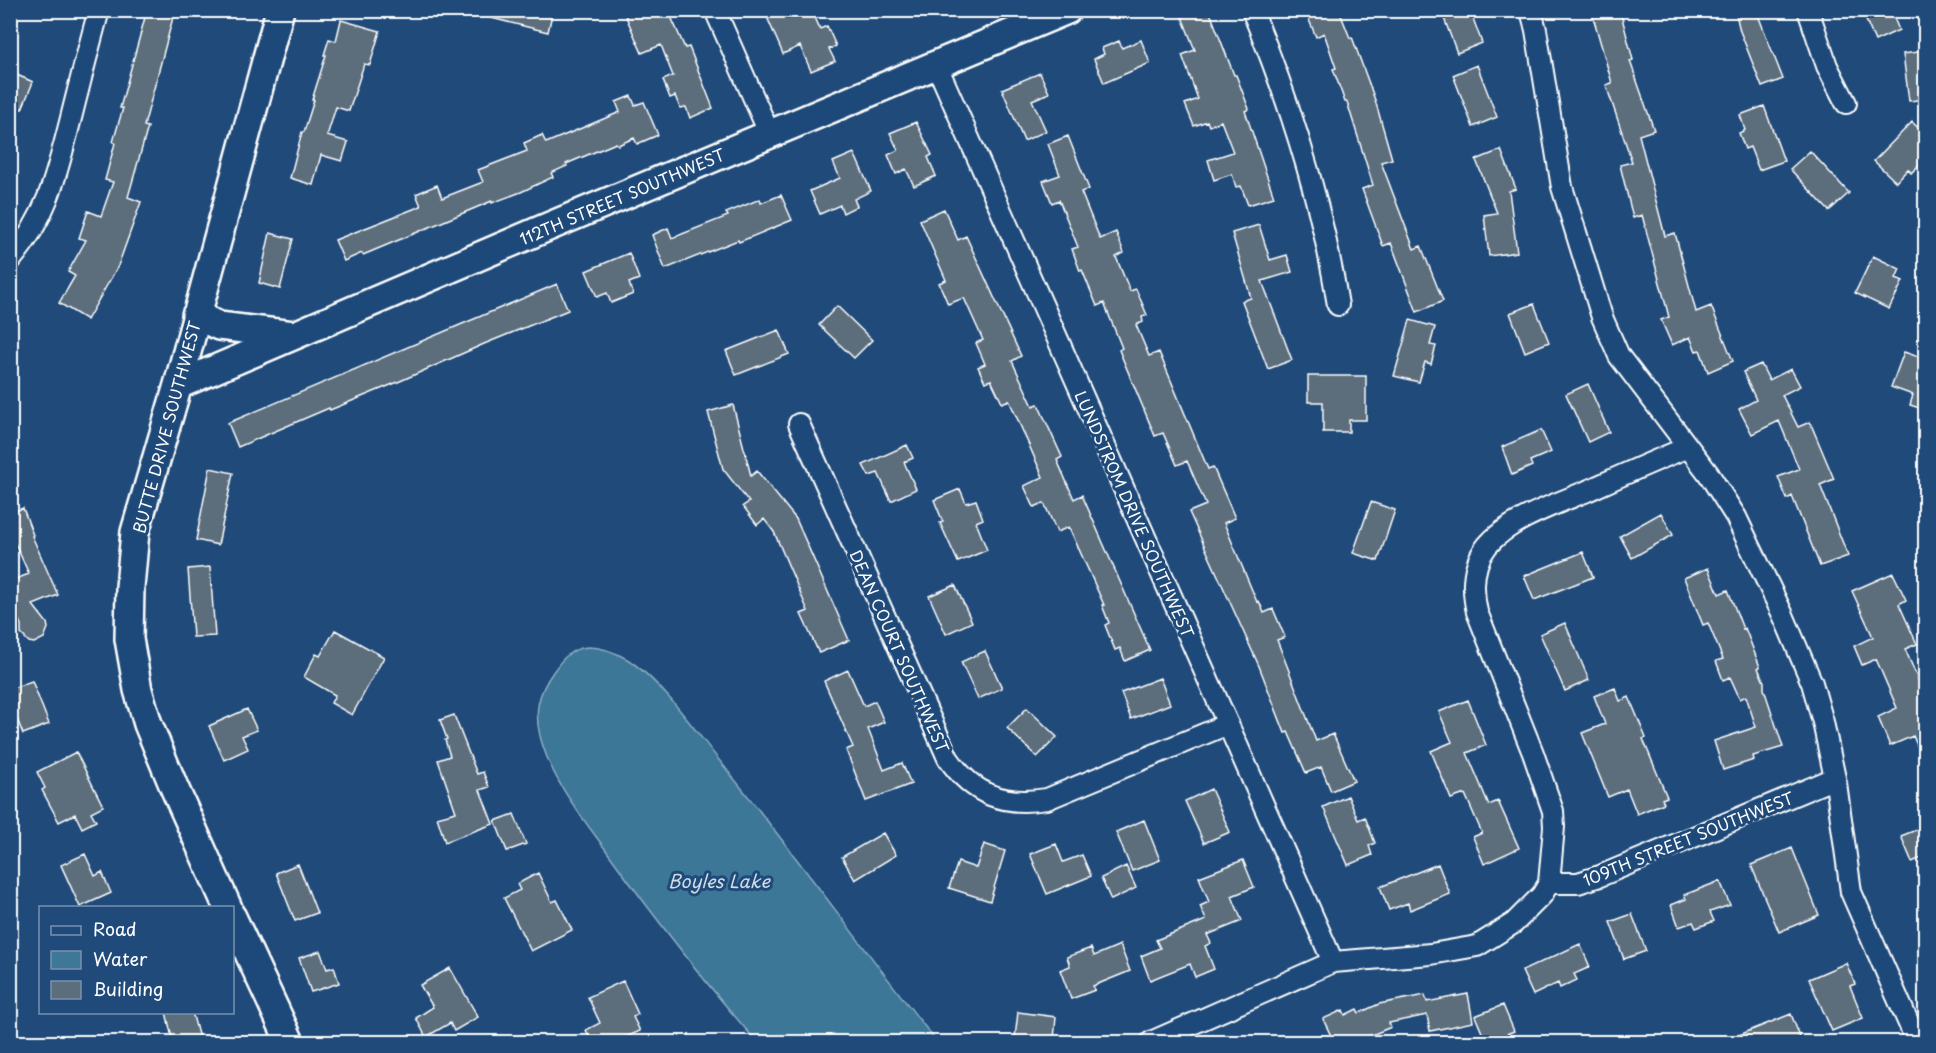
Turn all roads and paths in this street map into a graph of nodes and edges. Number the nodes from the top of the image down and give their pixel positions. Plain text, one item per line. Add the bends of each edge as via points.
1 (99, 10) edge
2 (280, 10) edge
3 (715, 10) edge
4 (1067, 10) edge
5 (1252, 10) edge
6 (1531, 10) edge
7 (1808, 10) edge
8 (937, 66) junction
9 (1846, 103) dead end
10 (770, 135) junction
11 (10, 261) edge
12 (1338, 305) dead end
13 (196, 315) junction
14 (295, 335) junction
15 (178, 385) junction
16 (799, 424) dead end
17 (1688, 447) junction
18 (1228, 724) junction
19 (1834, 778) junction
20 (1549, 883) junction
21 (227, 906) edge
22 (234, 921) edge
23 (1333, 962) junction
24 (290, 1042) edge
25 (1150, 1042) edge
26 (1917, 1042) edge

1 - 11 street via 46,207
2 - 13 street, BUTTE DRIVE SOUTHWEST
3 - 10 street
4 - 8 street, 112TH STREET SOUTHWEST
5 - 12 street via 1298,134 1319,209
6 - 17 street via 1562,187 1602,317 1619,356
7 - 9 street via 1827,66
8 - 10 street, 112TH STREET SOUTHWEST
8 - 18 street, LUNDSTROM DRIVE SOUTHWEST
10 - 14 street, 112TH STREET SOUTHWEST
13 - 14 street via 219,326
13 - 15 street, BUTTE DRIVE SOUTHWEST
14 - 15 street, 112TH STREET SOUTHWEST
15 - 21 street, BUTTE DRIVE SOUTHWEST via 135,532 129,639 148,724
16 - 18 street, DEAN COURT SOUTHWEST via 948,758 971,785 1004,800 1047,799
17 - 19 street via 1736,517 1784,615 1812,683
17 - 20 street via 1552,506 1499,534 1479,560 1474,580 1477,612 1553,811
18 - 23 street, LUNDSTROM DRIVE SOUTHWEST
19 - 20 street, 109TH STREET SOUTHWEST via 1600,876 1578,884
19 - 26 street via 1851,892
20 - 23 street via 1514,923 1477,946
22 - 24 street
23 - 25 street

